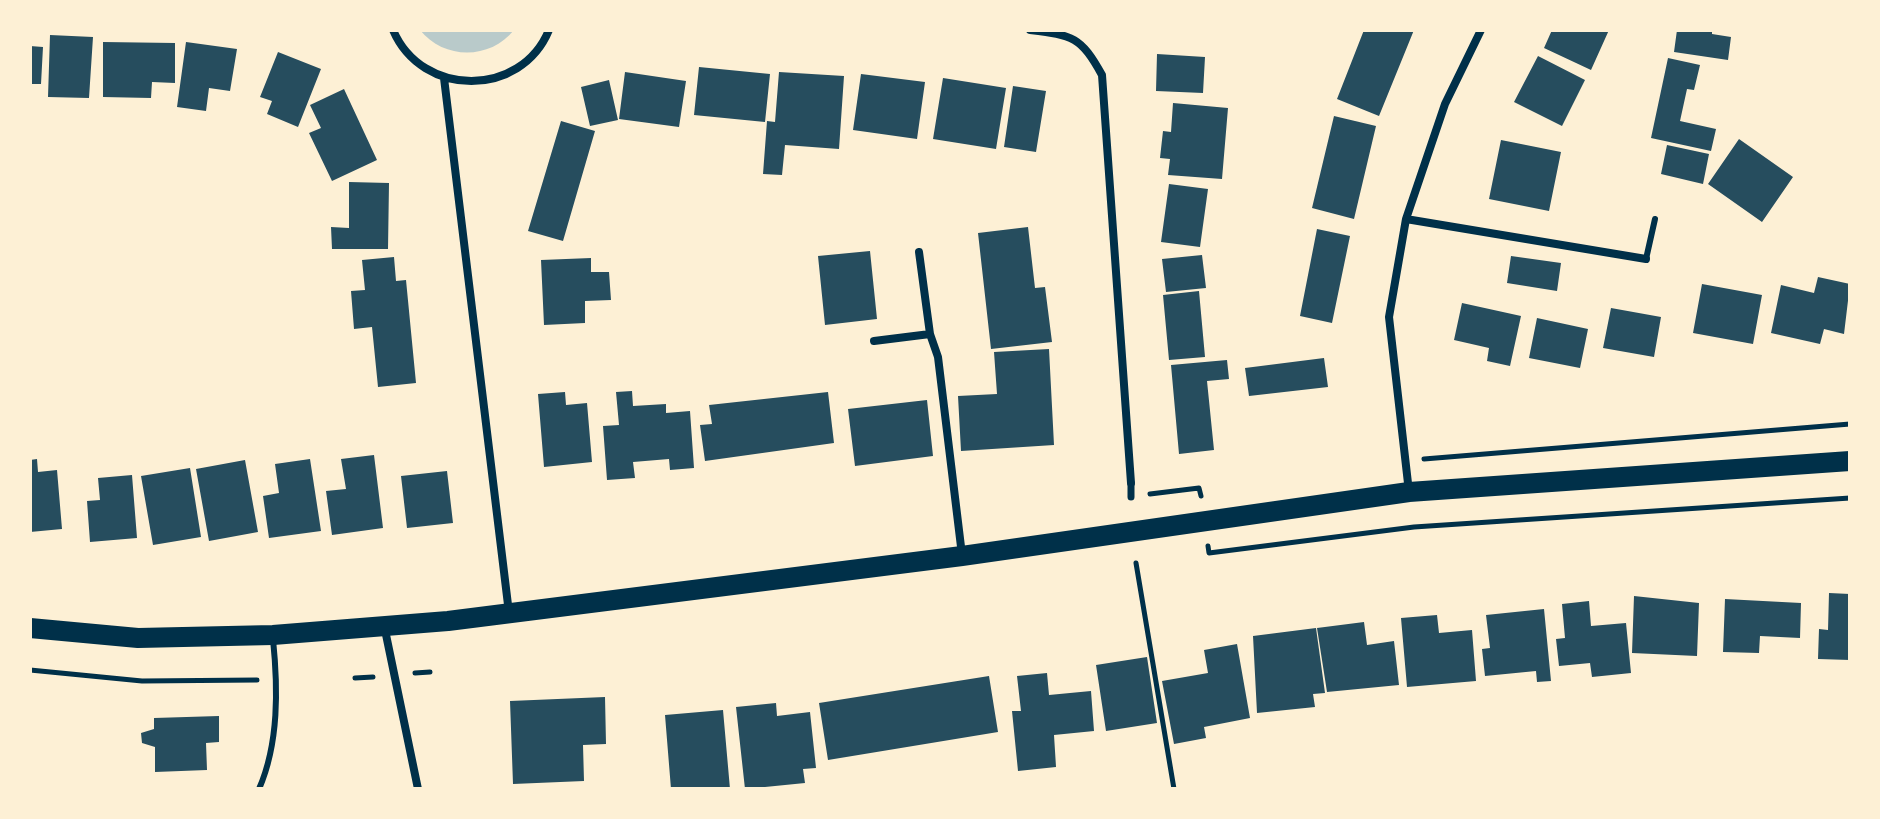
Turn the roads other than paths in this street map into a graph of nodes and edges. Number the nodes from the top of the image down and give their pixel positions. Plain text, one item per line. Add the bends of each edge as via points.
1 (393, 30) edge
2 (549, 30) edge
3 (1030, 30) edge
4 (1481, 30) edge
5 (444, 78) junction
6 (1406, 219) junction
7 (1655, 219) dead end
8 (919, 252) dead end
9 (1646, 259) joint
10 (930, 334) junction
11 (874, 341) dead end
12 (1850, 461) edge
13 (1131, 483) joint
14 (1409, 492) junction
15 (1131, 497) road end
16 (962, 556) junction
17 (510, 614) junction
18 (384, 625) junction
19 (30, 628) edge
20 (273, 635) junction
21 (259, 789) edge
22 (418, 789) edge

1 - 5 street via 416,62
2 - 5 street via 528,61 502,77 479,82
3 - 13 street via 1056,33 1086,46 1102,75
4 - 6 street via 1445,104
5 - 17 street
6 - 9 street
6 - 14 street via 1389,317
7 - 9 lane
8 - 10 street
10 - 11 street
10 - 16 street via 938,357
12 - 14 main road
13 - 15 street
14 - 16 main road
16 - 17 main road
17 - 18 main road
18 - 20 main road
18 - 22 street
19 - 20 main road via 138,638
20 - 21 lane via 276,709

